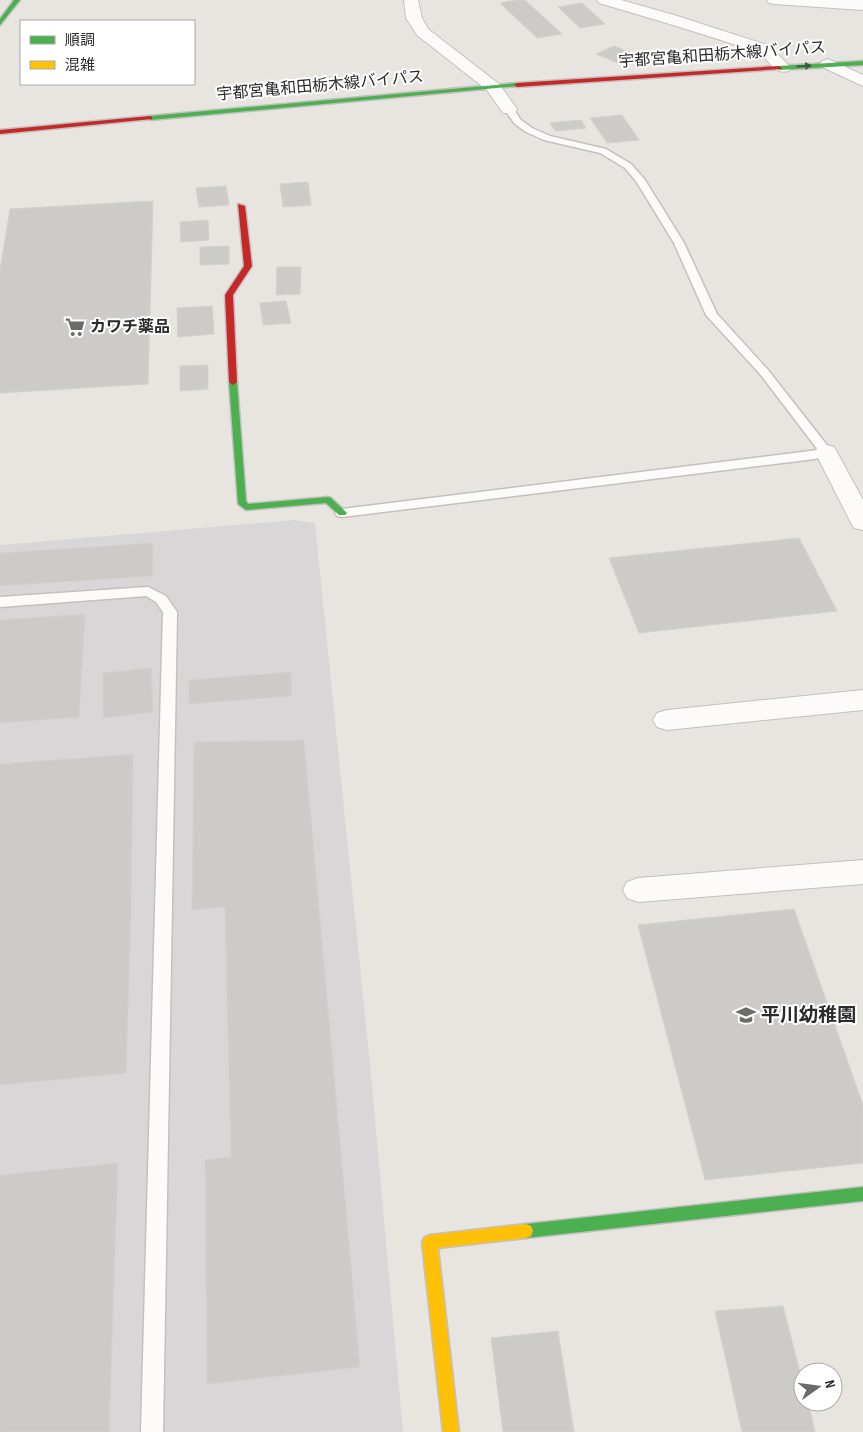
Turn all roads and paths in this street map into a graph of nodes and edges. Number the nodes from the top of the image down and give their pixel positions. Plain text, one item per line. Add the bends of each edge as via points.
1 (17, 0) edge
2 (411, 0) edge
3 (604, 0) edge
4 (774, 0) edge
5 (863, 5) edge
6 (0, 23) edge
7 (863, 62) edge
8 (828, 64) junction
9 (783, 68) junction
10 (846, 74) junction
11 (863, 74) edge
12 (863, 81) edge
13 (493, 87) junction
14 (509, 109) joint
15 (0, 132) edge
16 (241, 206) dead end
17 (826, 452) junction
18 (342, 513) joint
19 (863, 522) edge
20 (0, 602) edge
21 (863, 700) edge
22 (667, 720) dead end
23 (863, 872) edge
24 (638, 890) dead end
25 (863, 1194) edge
26 (152, 1432) edge
27 (451, 1432) edge

1 - 6 main road
2 - 13 street via 414,18 422,32
3 - 9 street via 764,49
4 - 5 street
7 - 8 main road, 宇都宮亀和田栃木線バイパス
9 -> 8 main road, 宇都宮亀和田栃木線バイパス
8 - 10 street
9 - 13 main road, 宇都宮亀和田栃木線バイパス
10 - 11 main road, 宇都宮亀和田栃木線バイパス
10 - 12 street
10 - 13 main road, 宇都宮亀和田栃木線バイパス
13 - 14 street
13 - 15 main road, 宇都宮亀和田栃木線バイパス
14 - 17 lane via 529,130 547,138 603,151 628,166 680,243 712,315 764,372
16 - 18 main road via 248,266 228,295 228,304 241,502 246,507 328,500
17 - 18 lane
17 - 19 street
20 - 26 lane via 148,591 161,599 170,612
21 - 22 street
23 - 24 street
25 - 27 main road via 430,1242

